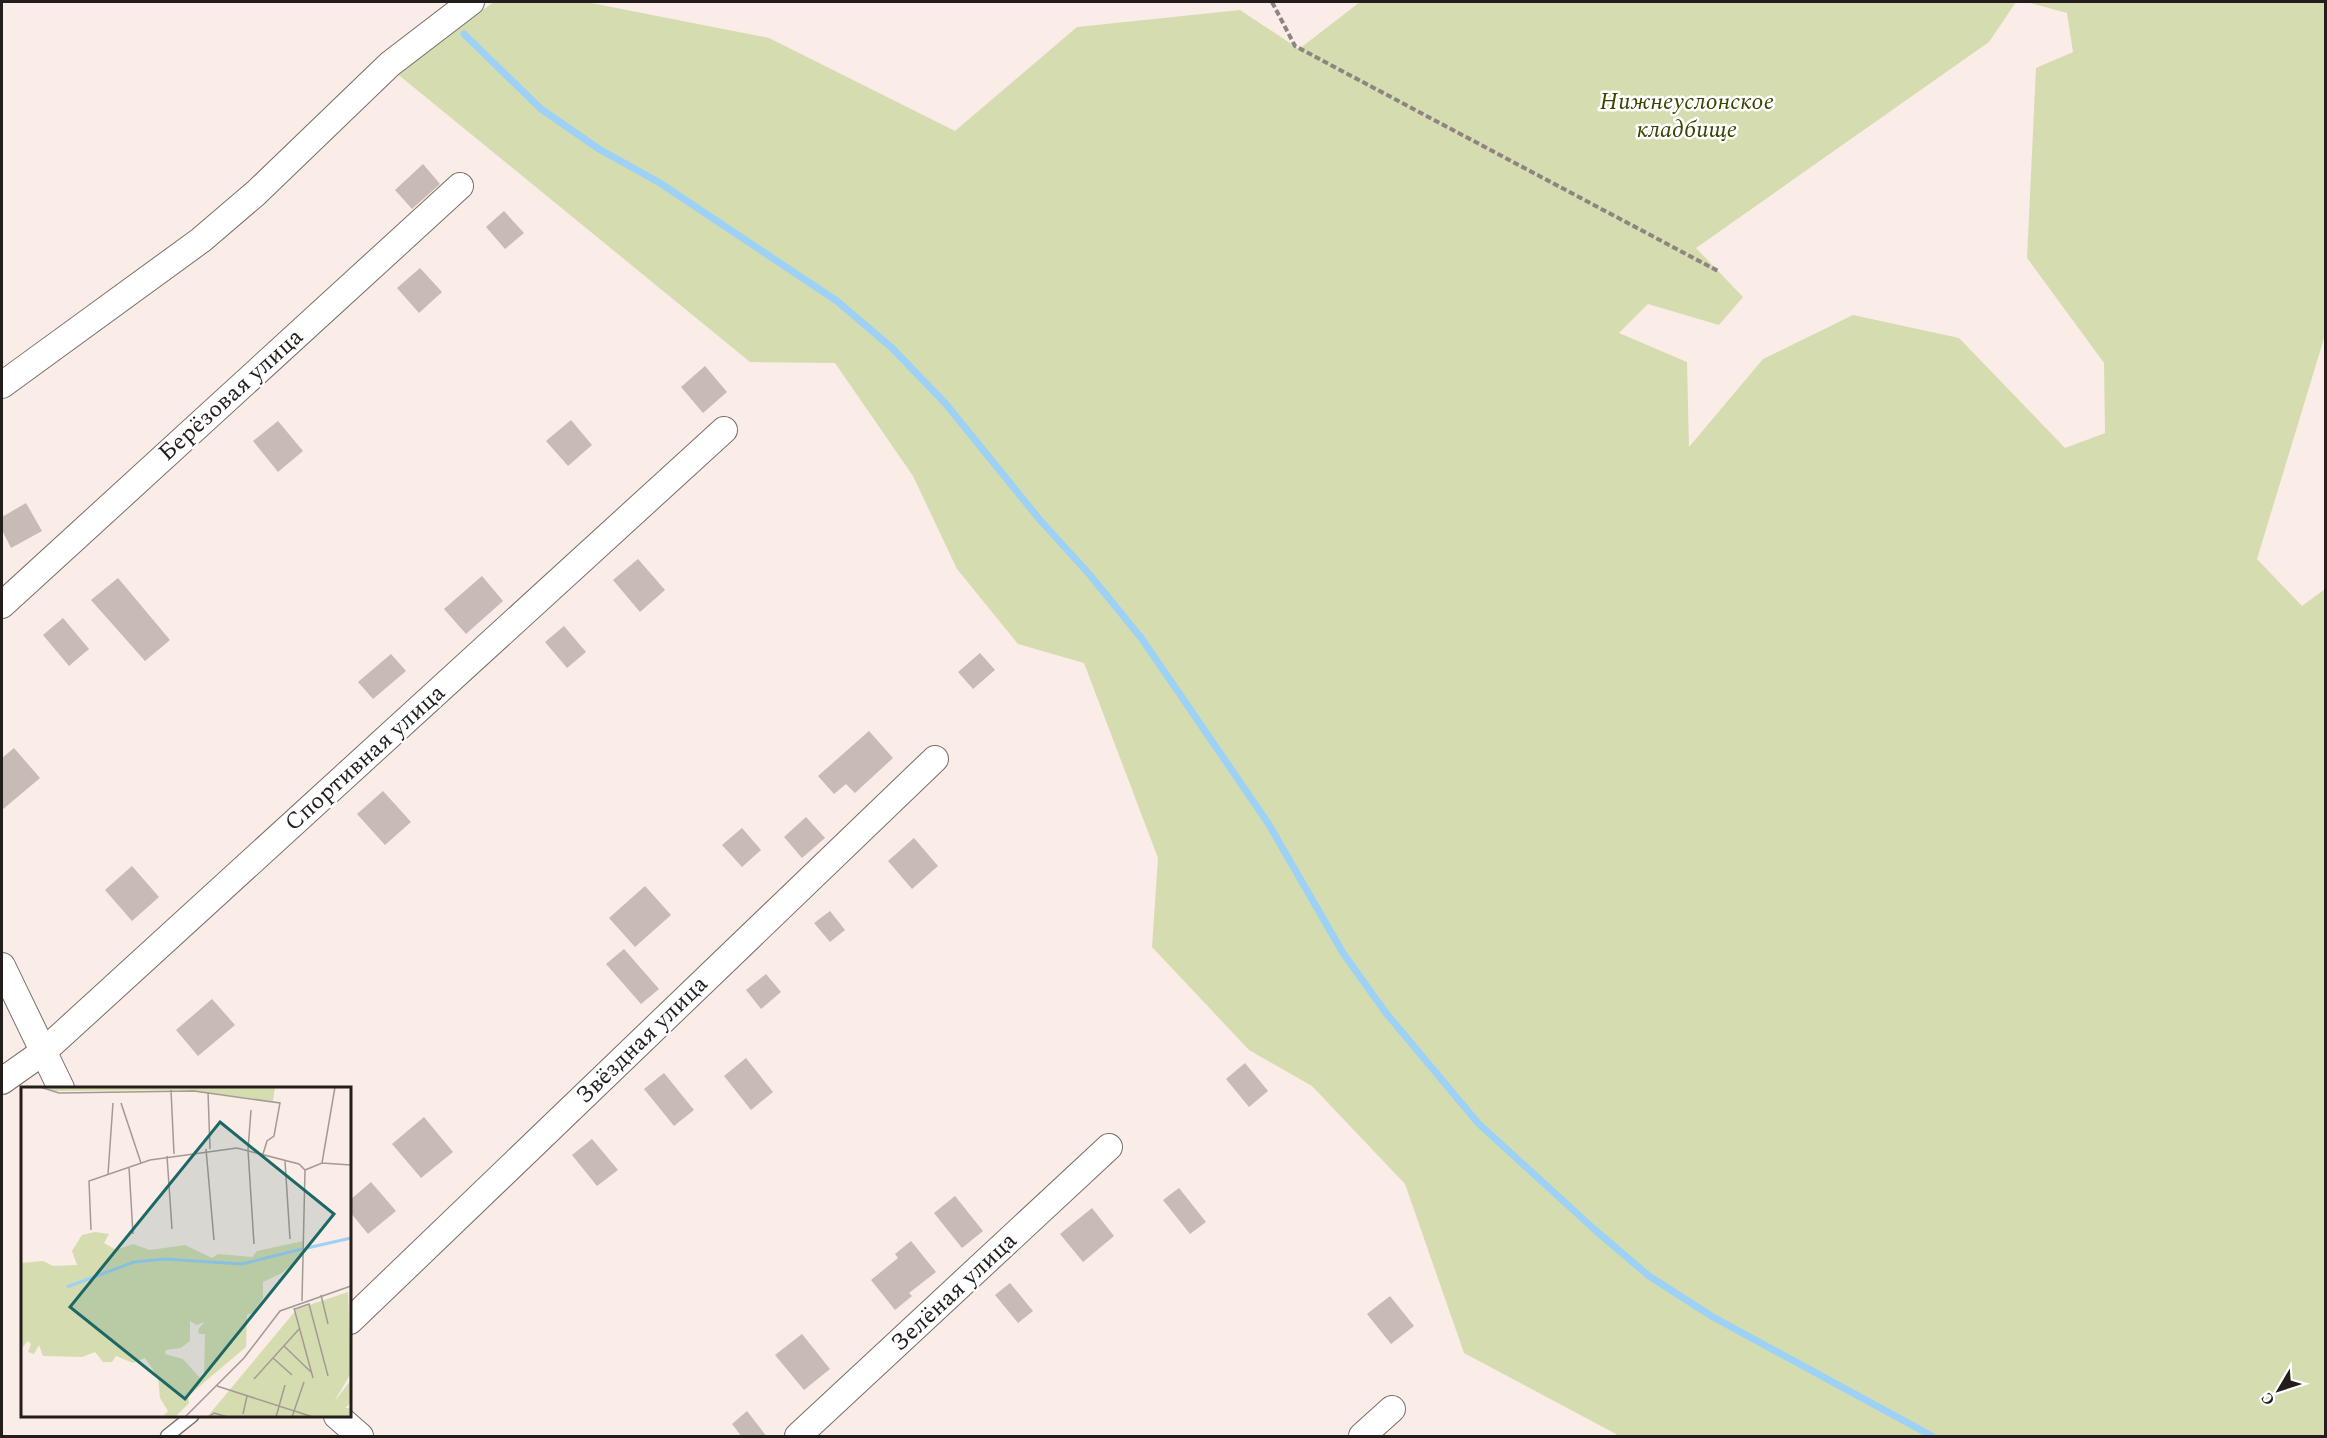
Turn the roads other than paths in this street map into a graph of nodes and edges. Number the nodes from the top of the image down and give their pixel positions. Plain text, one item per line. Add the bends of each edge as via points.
1 (471, 2) edge
2 (460, 186) dead end
3 (2, 385) edge
4 (724, 430) dead end
5 (2, 605) edge
6 (935, 759) dead end
7 (2, 966) edge
8 (43, 1052) junction
9 (2, 1081) edge
10 (60, 1087) edge
11 (1109, 1147) dead end
12 (351, 1320) edge
13 (1392, 1409) dead end
14 (191, 1417) edge
15 (339, 1417) edge
16 (167, 1437) edge
17 (360, 1437) edge
18 (798, 1437) edge
19 (1362, 1437) edge

1 - 3 street via 390,64 256,193 201,240
2 - 5 street, Берёзовая улица
4 - 8 street, Спортивная улица
6 - 12 street, Звёздная улица
7 - 8 street
8 - 9 street, Спортивная улица
8 - 10 street
11 - 18 street, Зелёная улица
13 - 19 street
14 - 16 lane
15 - 17 street

